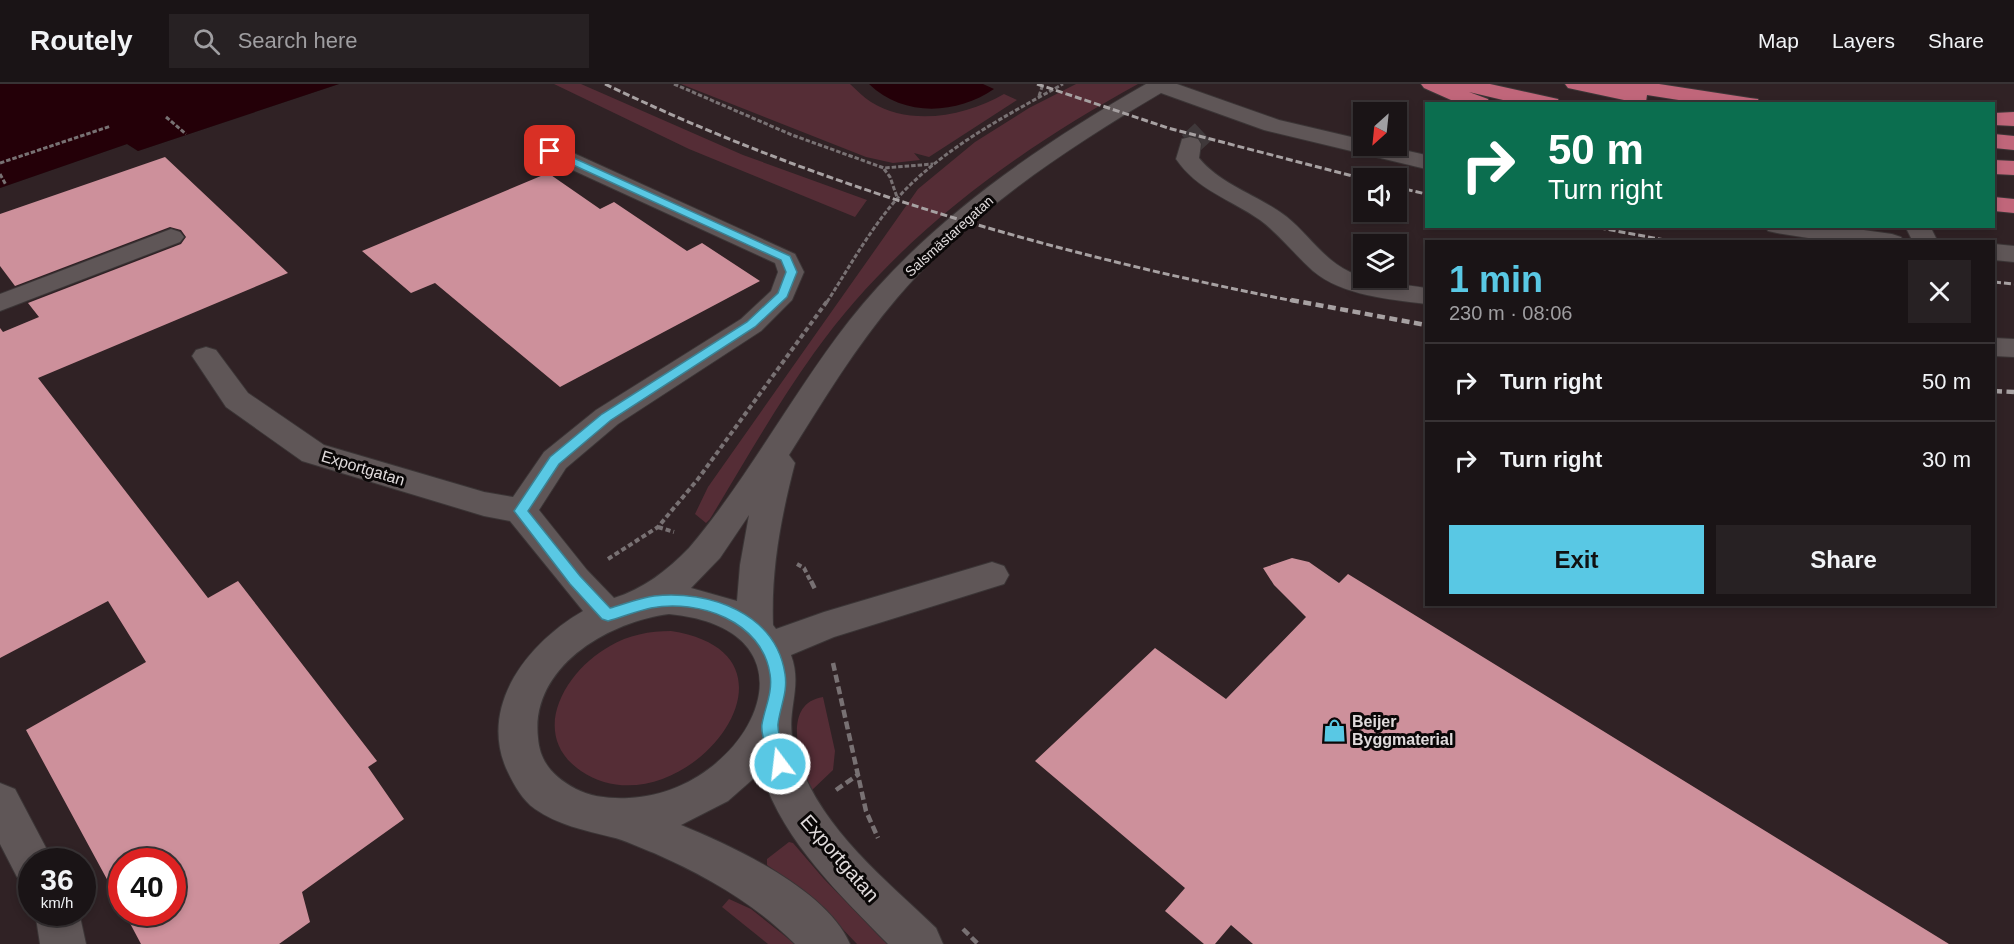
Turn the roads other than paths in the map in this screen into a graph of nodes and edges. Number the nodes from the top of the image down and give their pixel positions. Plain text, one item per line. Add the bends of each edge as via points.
1 (1160, 84) edge
2 (1431, 84) edge
3 (1462, 84) edge
4 (1575, 84) edge
5 (1617, 84) edge
6 (1475, 102) edge
7 (1541, 102) edge
8 (1660, 102) edge
9 (1737, 102) edge
10 (1271, 105) dead end
11 (1252, 119) junction
12 (1995, 141) edge
13 (2014, 142) edge
14 (1190, 144) dead end
15 (550, 151) dead end
16 (1425, 162) edge
17 (1995, 167) edge
18 (2014, 168) edge
19 (1791, 228) edge
20 (171, 237) dead end
21 (1878, 240) edge
22 (1995, 252) edge
23 (2014, 254) edge
24 (1425, 296) edge
25 (0, 303) edge
26 (1995, 347) edge
27 (2014, 348) edge
28 (206, 356) dead end
29 (786, 438) junction
30 (521, 511) junction
31 (992, 575) dead end
32 (621, 610) junction
33 (762, 639) junction
34 (770, 725) junction
35 (0, 802) edge
36 (610, 818) junction
37 (24, 848) edge
38 (60, 926) edge
39 (63, 944) edge
40 (827, 944) edge
41 (920, 944) edge

1 - 11 street via 1221,118
1 - 29 street, Salsmästaregatan via 1039,162 973,213 917,264 860,326
2 - 6 highway
3 - 7 highway
4 - 8 highway
5 - 9 highway
10 - 11 street
11 - 16 street
12 - 13 highway
14 - 24 street via 1187,159 1197,174 1279,223 1338,276
15 - 30 street via 786,259 791,272 783,294 751,325 607,417 555,460
17 - 18 highway
19 - 21 street
20 - 25 street
22 - 23 street
26 - 27 street
28 - 30 street, Exportgatan via 237,400 313,453 484,504
29 - 32 street, Salsmästaregatan via 687,573 669,587
29 - 33 street, Salsmästaregatan via 756,552 753,591
30 - 32 street via 575,580
31 - 33 street via 835,622
32 - 33 street, Exportgatan via 669,600 702,603 731,612
32 - 36 street, Exportgatan via 573,635 544,662 524,694 516,728 521,761 528,777 540,789 553,801 571,809
33 - 34 street, Exportgatan via 779,684
34 - 36 street, Exportgatan via 752,755 707,793 650,815
34 - 41 street, Exportgatan via 784,783 801,813 856,880
35 - 37 street
36 - 40 street, Exportgatan via 686,845 734,870 780,901
38 - 39 street

